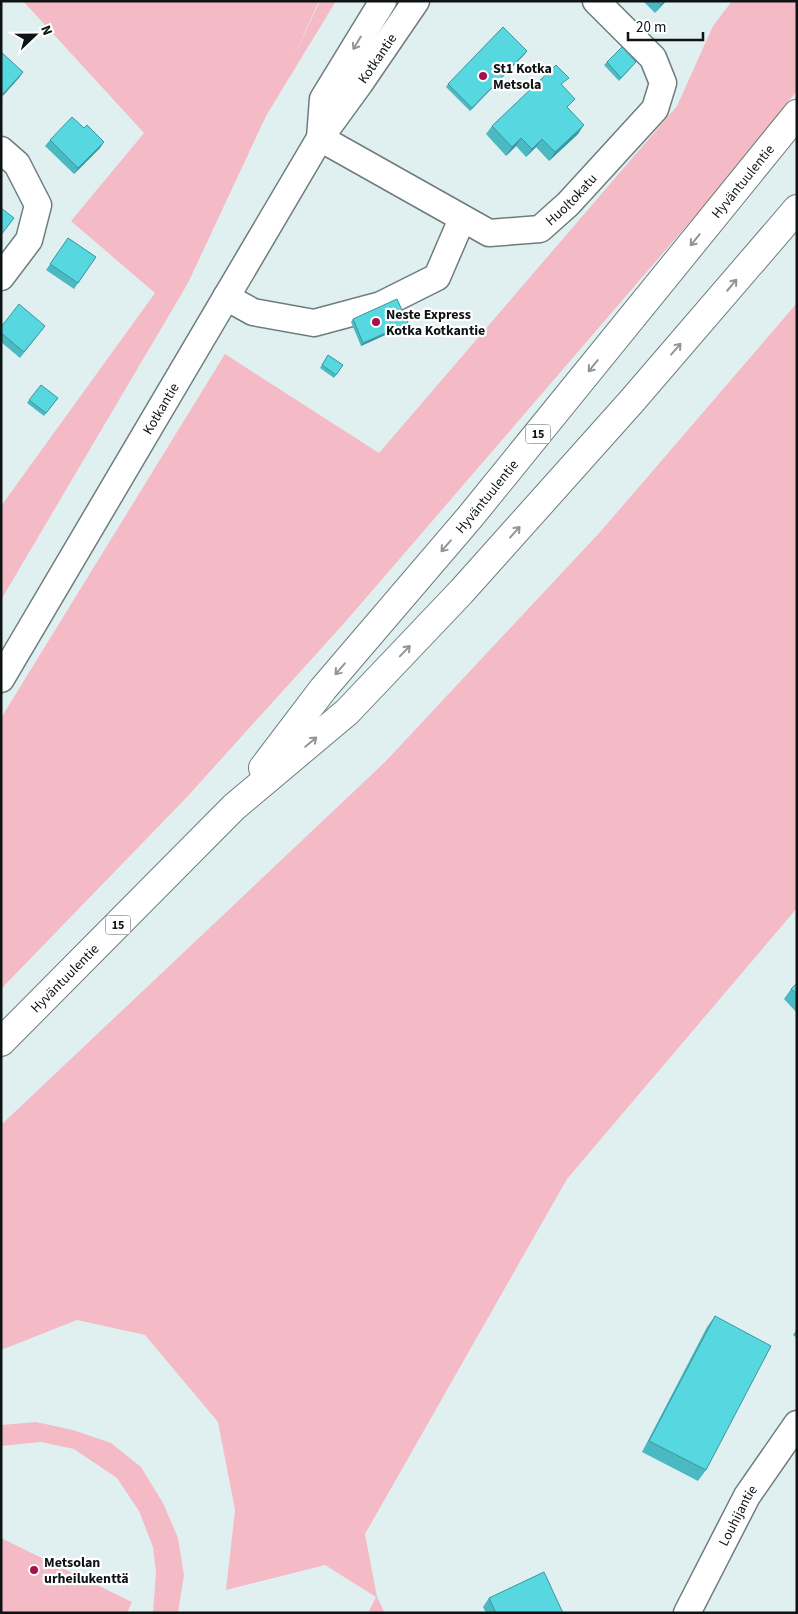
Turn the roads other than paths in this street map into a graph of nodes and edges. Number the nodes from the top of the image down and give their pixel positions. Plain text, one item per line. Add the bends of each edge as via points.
1 (383, 1) edge
2 (416, 1) edge
3 (596, 1) edge
4 (797, 114) edge
5 (320, 138) junction
6 (1, 150) edge
7 (797, 209) edge
8 (462, 219) junction
9 (1, 277) edge
10 (226, 296) junction
11 (1, 679) edge
12 (234, 807) junction
13 (1, 1042) edge
14 (797, 1424) edge
15 (687, 1613) edge

1 -> 5 street, Kotkantie via 323,99
2 - 5 street, Kotkantie
3 - 8 street, Huoltokatu via 654,58 663,83 655,109 568,204 540,229 489,233
4 -> 12 highway, Hyväntuulentie / 15 via 470,517 323,690
5 - 8 street, Huoltokatu
5 - 10 street, Kotkantie
6 - 9 street via 17,164 38,205 29,240
12 -> 7 highway, Hyväntuulentie / 15 via 347,712 462,591
8 - 10 street via 437,277 381,304 314,323 253,312
10 - 11 street, Kotkantie
12 - 13 highway, Hyväntuulentie / 15
14 - 15 street, Louhijantie via 747,1496

